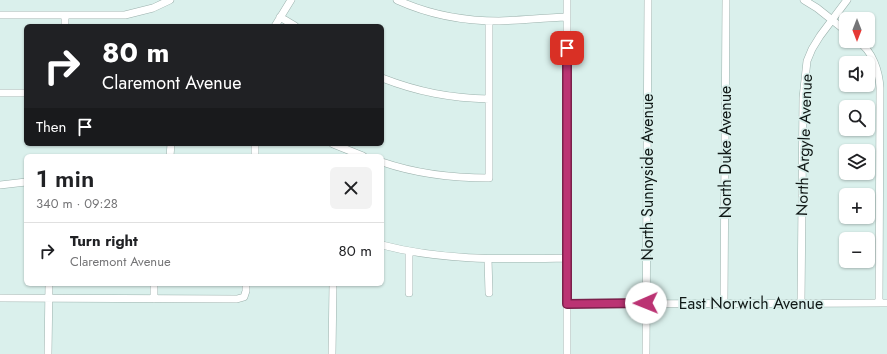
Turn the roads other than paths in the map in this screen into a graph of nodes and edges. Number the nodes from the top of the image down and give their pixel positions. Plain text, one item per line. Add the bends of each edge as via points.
1 (170, 0) edge
2 (291, 0) edge
3 (398, 0) edge
4 (567, 0) edge
5 (648, 0) edge
6 (726, 0) edge
7 (804, 0) edge
8 (847, 0) edge
9 (0, 15) edge
10 (65, 15) junction
11 (280, 17) junction
12 (567, 18) junction
13 (832, 20) junction
14 (489, 21) junction
15 (65, 24) edge
16 (276, 24) edge
17 (292, 24) edge
18 (839, 26) edge
19 (864, 48) edge
20 (384, 79) edge
21 (0, 93) edge
22 (24, 93) edge
23 (489, 99) junction
24 (338, 146) edge
25 (358, 154) edge
26 (384, 163) edge
27 (24, 182) edge
28 (0, 185) edge
29 (384, 245) edge
30 (409, 251) junction
31 (566, 258) junction
32 (488, 259) junction
33 (49, 286) edge
34 (154, 286) edge
35 (246, 286) edge
36 (333, 286) edge
37 (409, 293) dead end
38 (489, 293) dead end
39 (0, 298) edge
40 (49, 299) junction
41 (154, 299) junction
42 (646, 303) junction
43 (724, 303) junction
44 (801, 303) junction
45 (879, 303) junction
46 (887, 303) edge
47 (567, 304) junction
48 (48, 354) edge
49 (332, 354) edge
50 (567, 354) edge
51 (646, 354) edge

1 - 10 street via 153,8 125,15
2 - 11 street
3 - 14 street via 438,15
4 - 12 street
5 - 42 street, North Sunnyside Avenue
6 - 43 street, North Duke Avenue
7 - 13 street
8 - 13 street, North Argyle Avenue
9 - 10 street
10 - 15 street
11 - 16 street
11 - 17 street
12 - 14 street
12 - 31 street
13 - 18 street
13 - 44 street, North Argyle Avenue via 812,49 804,80
14 - 23 street
19 - 45 street via 870,54 879,76 880,88
20 - 23 street via 429,93
21 - 22 street
23 - 26 street via 488,178 430,174
24 - 25 street
27 - 28 street
29 - 30 street
30 - 32 street
30 - 37 street
31 - 32 street
31 - 47 street
32 - 38 street
33 - 40 street
34 - 41 street
35 - 41 street via 244,297 237,299
36 - 49 street
39 - 40 street
40 - 41 street
40 - 48 street
42 - 43 street, East Norwich Avenue
42 - 47 street, East Norwich Avenue
42 - 51 street, North Sunnyside Avenue
43 - 44 street, East Norwich Avenue
44 - 45 street, East Norwich Avenue
45 - 46 street, East Norwich Avenue
47 - 50 street

